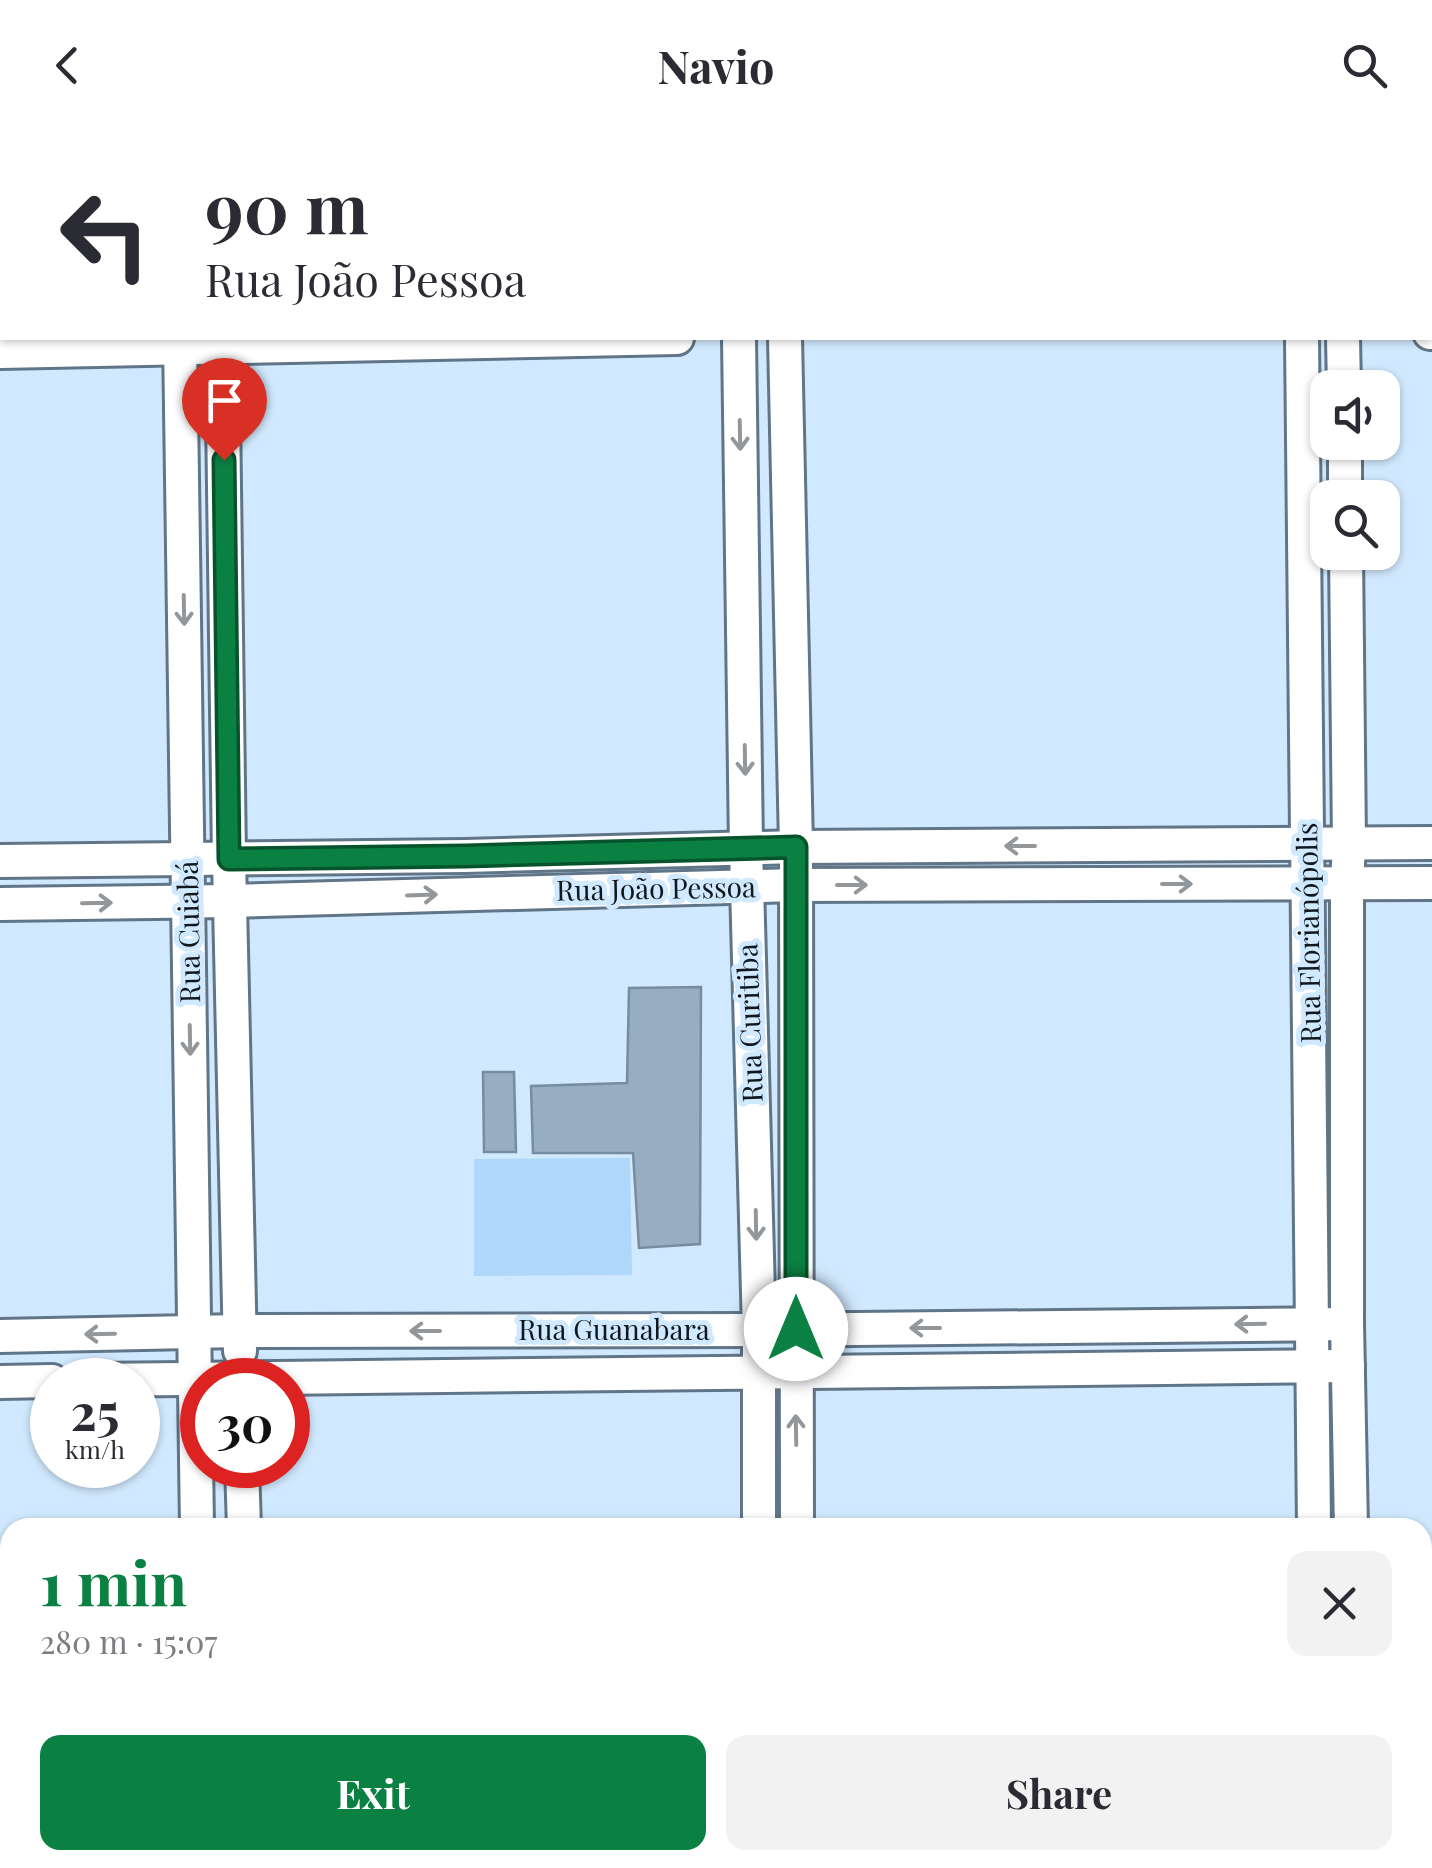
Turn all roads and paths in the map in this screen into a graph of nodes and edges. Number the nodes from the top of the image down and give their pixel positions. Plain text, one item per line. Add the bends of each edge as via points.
1 (469, 340) edge
2 (739, 340) edge
3 (786, 340) edge
4 (1302, 340) edge
5 (1344, 340) edge
6 (222, 343) edge
7 (180, 344) edge
8 (0, 352) edge
9 (1344, 370) edge
10 (1313, 480) edge
11 (224, 534) junction
12 (184, 536) junction
13 (790, 543) junction
14 (742, 546) junction
15 (1315, 570) edge
16 (1346, 570) edge
17 (1432, 843) edge
18 (1308, 844) junction
19 (1349, 844) junction
20 (1066, 846) junction
21 (796, 847) junction
22 (746, 848) junction
23 (466, 856) junction
24 (188, 859) junction
25 (229, 859) junction
26 (15, 860) edge
27 (1432, 883) edge
28 (1308, 884) junction
29 (1347, 884) junction
30 (795, 885) junction
31 (1069, 885) junction
32 (747, 886) junction
33 (468, 893) junction
34 (230, 901) junction
35 (188, 902) junction
36 (0, 904) edge
37 (33, 904) junction
38 (1347, 1037) junction
39 (1310, 1039) junction
40 (755, 1175) junction
41 (795, 1175) junction
42 (1313, 1324) junction
43 (1348, 1324) junction
44 (1105, 1326) junction
45 (796, 1329) junction
46 (500, 1330) junction
47 (759, 1330) junction
48 (239, 1331) junction
49 (194, 1332) junction
50 (0, 1336) edge
51 (195, 1358) edge
52 (240, 1358) edge
53 (1312, 1366) junction
54 (1348, 1366) junction
55 (1106, 1369) junction
56 (759, 1372) junction
57 (796, 1373) junction
58 (503, 1375) junction
59 (310, 1377) edge
60 (30, 1381) edge
61 (0, 1382) edge
62 (196, 1488) edge
63 (243, 1488) edge
64 (197, 1518) edge
65 (244, 1518) edge
66 (759, 1518) edge
67 (798, 1518) edge
68 (1314, 1518) edge
69 (1351, 1518) edge

1 - 6 street
2 -> 14 street, Rua Curitiba
3 - 13 street, Rua Curitiba
4 - 10 street, Rua Florianópolis
5 - 9 street
6 - 7 street
6 - 11 street, Rua Cuiabá
7 - 8 street
7 - 12 street, Rua Cuiabá
11 - 12 street
11 - 25 street, Rua Cuiabá
12 -> 24 street, Rua Cuiabá
13 - 14 street
13 - 21 street, Rua Curitiba
14 -> 22 street, Rua Curitiba
15 - 18 street, Rua Florianópolis
16 - 19 street, Rua Florianópolis
17 - 19 street, Rua João Pessoa
18 - 19 street, Rua João Pessoa
18 - 20 street, Rua João Pessoa
18 - 28 street, Rua Florianópolis
19 - 29 street, Rua Florianópolis
20 -> 21 street, Rua João Pessoa
20 - 31 street
21 - 22 street, Rua João Pessoa
21 - 30 street, Rua Curitiba
22 - 23 street, Rua João Pessoa
22 - 32 street, Rua Curitiba
23 - 25 street, Rua João Pessoa
23 - 33 street
24 - 25 street, Rua João Pessoa
24 - 26 street, Rua João Pessoa
24 - 35 street, Rua Cuiabá
25 - 34 street, Rua Cuiabá
26 - 37 street
27 - 29 street, Rua João Pessoa
28 - 29 street, Rua João Pessoa
31 -> 28 street, Rua João Pessoa
28 - 39 street, Rua Florianópolis
29 - 38 street, Rua Florianópolis
30 -> 31 street, Rua João Pessoa
30 - 32 street, Rua João Pessoa
30 - 41 street, Rua Curitiba
32 - 33 street, Rua João Pessoa
32 - 40 street, Rua Curitiba
34 -> 33 street, Rua João Pessoa
34 - 35 street, Rua João Pessoa
34 - 48 street, Rua Cuiabá
37 -> 35 street, Rua João Pessoa
35 -> 49 street, Rua Cuiabá
36 - 37 street, Rua João Pessoa
38 - 39 street
38 - 43 street, Rua Florianópolis
39 - 42 street, Rua Florianópolis
40 - 41 street
40 -> 47 street, Rua Curitiba
41 - 45 street, Rua Curitiba
42 - 43 street, Rua Guanabara
42 -> 44 street, Rua Guanabara
42 - 53 street, Rua Florianópolis
43 - 54 street, Rua Florianópolis
44 -> 45 street, Rua Guanabara
44 - 55 street
45 - 47 street, Rua Guanabara
45 - 57 street, Rua Curitiba
46 - 47 street, Rua Guanabara
46 -> 48 street, Rua Guanabara
46 - 58 street
47 - 56 street, Rua Curitiba
48 - 49 street, Rua Guanabara
48 - 52 street, Rua Cuiabá
49 -> 50 street, Rua Guanabara
49 - 51 street, Rua Cuiabá
53 - 54 street, Rua Guanabara
53 - 55 street, Rua Guanabara
53 - 68 street, Rua Florianópolis
54 - 69 street, Rua Florianópolis
55 - 57 street, Rua Guanabara
56 - 57 street, Rua Guanabara
56 - 58 street, Rua Guanabara
56 - 66 street, Rua Curitiba
67 -> 57 street, Rua Curitiba
58 - 59 street, Rua Guanabara
60 - 61 street
62 - 64 street, Rua Cuiabá
63 - 65 street

